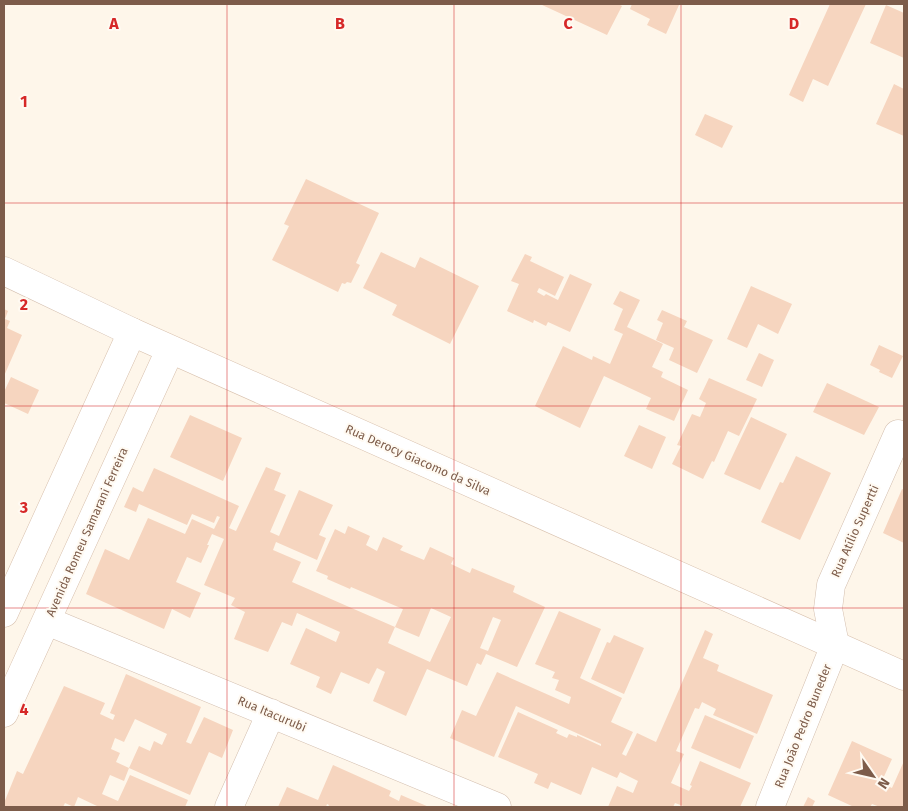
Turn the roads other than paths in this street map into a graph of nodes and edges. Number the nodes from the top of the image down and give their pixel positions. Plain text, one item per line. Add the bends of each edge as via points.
1 (4, 271) edge
2 (132, 332) junction
3 (170, 350) junction
4 (898, 434) dead end
5 (4, 613) edge
6 (47, 621) junction
7 (835, 645) junction
8 (904, 676) edge
9 (4, 713) edge
10 (271, 714) junction
11 (229, 807) edge
12 (497, 807) edge
13 (770, 807) edge

1 - 2 street, Rua Derocy Giacomo da Silva
2 - 3 street, Rua Derocy Giacomo da Silva
2 - 5 street
3 - 6 street, Avenida Romeu Samarani Ferreira
3 - 7 street, Rua Derocy Giacomo da Silva
4 - 7 street, Rua Atílio Supertti via 831,585 828,609
6 - 9 street, Avenida Romeu Samarani Ferreira
6 - 10 street, Rua Itacurubi
7 - 8 street
7 - 13 street, Rua João Pedro Buneder
10 - 11 street
10 - 12 street, Rua Itacurubi

